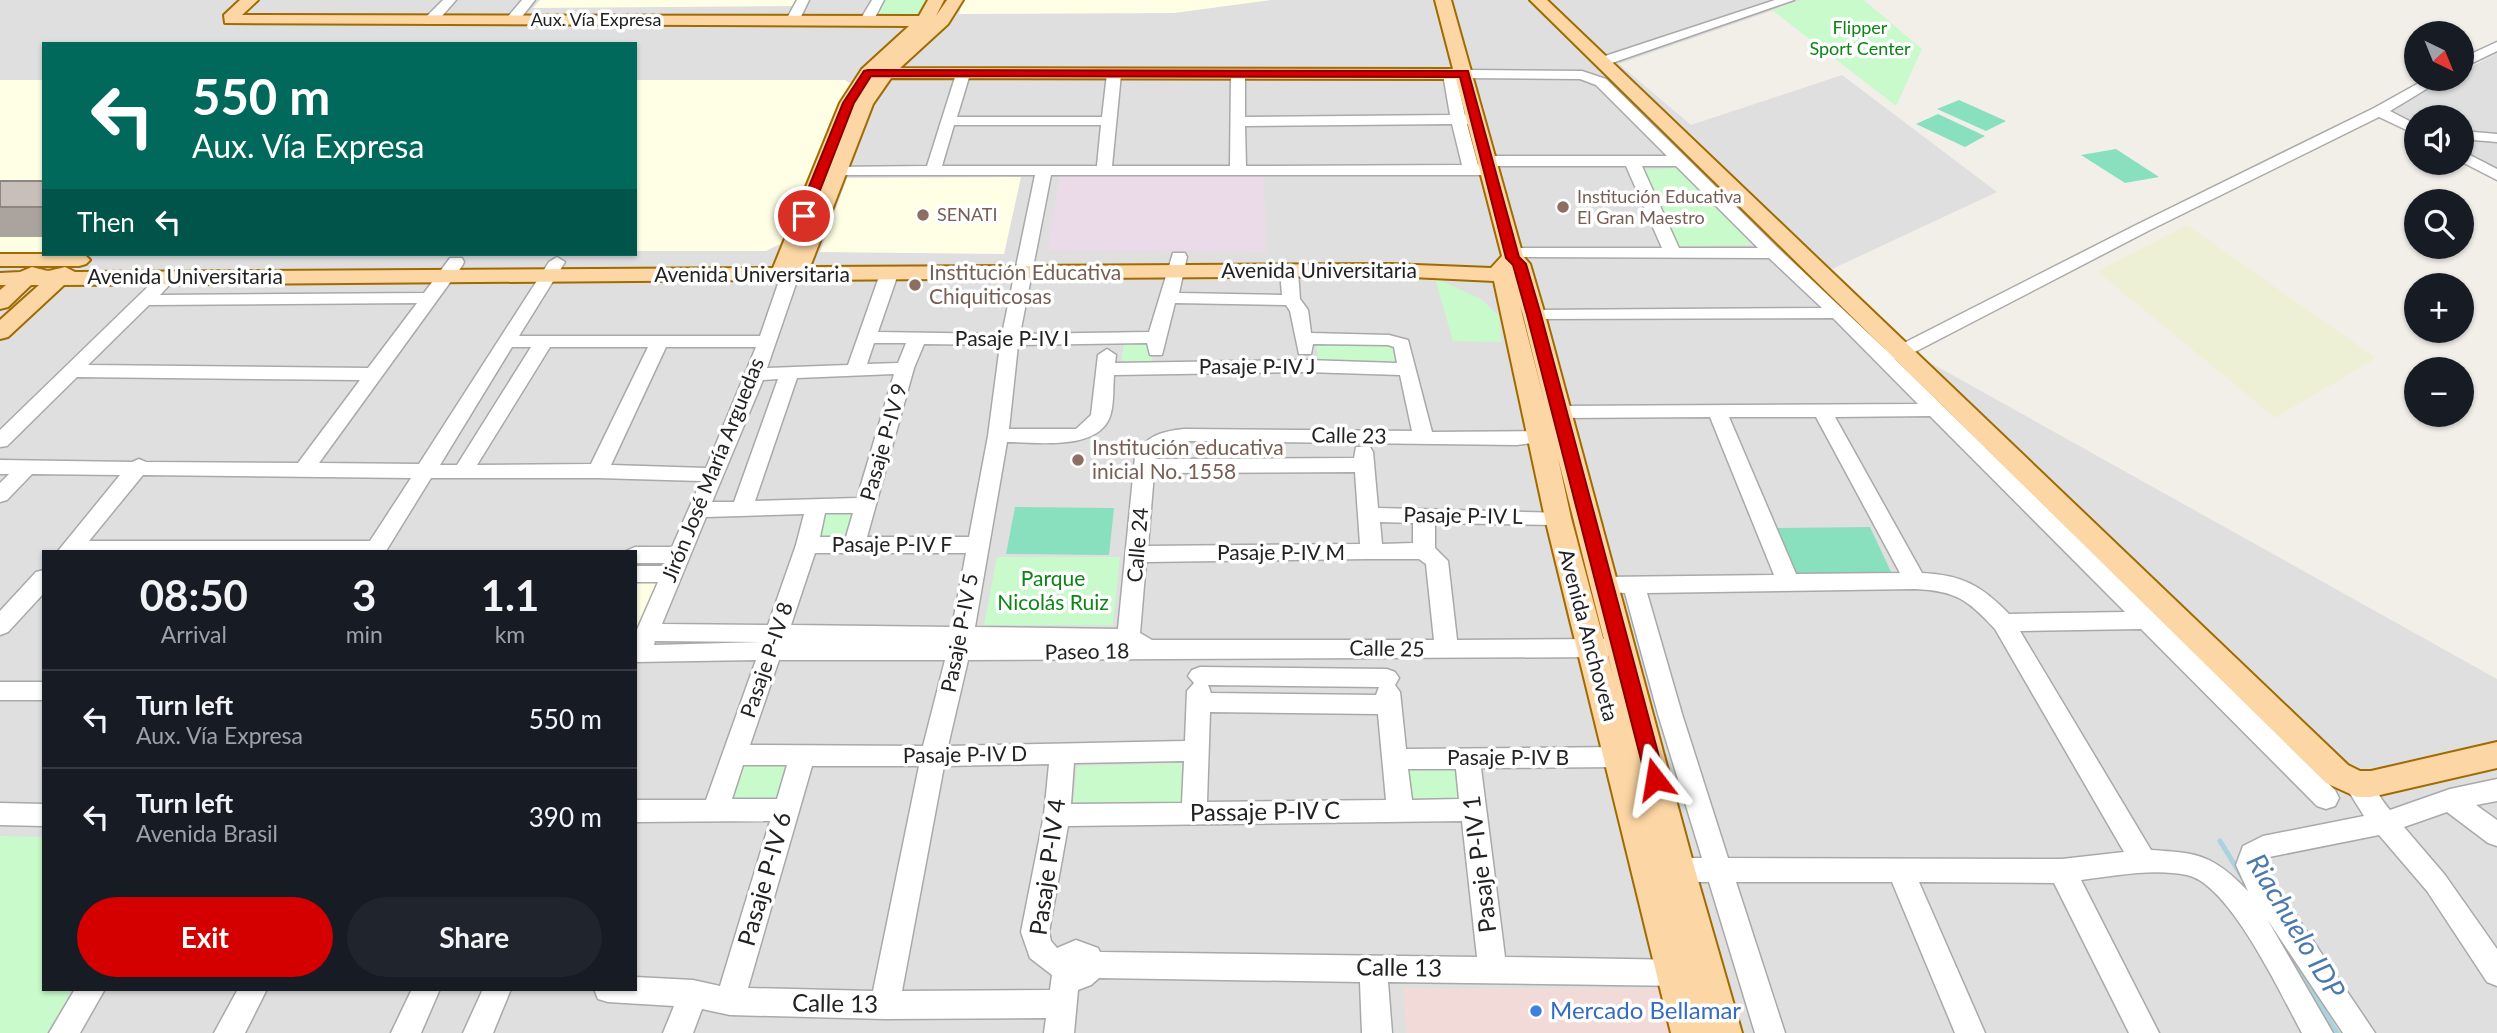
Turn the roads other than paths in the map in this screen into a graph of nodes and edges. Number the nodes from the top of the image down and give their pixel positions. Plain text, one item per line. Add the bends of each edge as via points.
1 (250, 0) edge
2 (275, 0) edge
3 (450, 0) edge
4 (529, 0) edge
5 (803, 0) edge
6 (878, 0) edge
7 (936, 0) edge
8 (955, 0) edge
9 (1443, 0) edge
10 (1538, 0) edge
11 (1787, 0) edge
12 (430, 20) junction
13 (512, 20) junction
14 (793, 20) junction
15 (867, 20) junction
16 (934, 20) junction
17 (250, 22) junction
18 (2497, 46) edge
19 (2474, 58) edge
20 (1604, 61) junction
21 (1238, 73) junction
22 (877, 74) junction
23 (963, 74) junction
24 (1114, 74) junction
25 (1457, 74) junction
26 (2415, 91) edge
27 (2379, 111) junction
28 (1467, 119) junction
29 (950, 121) junction
30 (1110, 121) junction
31 (1238, 122) junction
32 (2404, 124) edge
33 (2474, 136) edge
34 (2497, 138) edge
35 (1632, 161) junction
36 (1682, 161) junction
37 (2474, 163) edge
38 (1490, 165) junction
39 (838, 170) junction
40 (1104, 170) junction
41 (1471, 170) junction
42 (933, 171) junction
43 (1044, 171) junction
44 (1238, 172) junction
45 (2497, 175) edge
46 (1773, 253) junction
47 (1673, 254) junction
48 (0, 260) edge
49 (1178, 264) junction
50 (1025, 266) junction
51 (1512, 266) junction
52 (554, 268) junction
53 (53, 269) junction
54 (450, 270) junction
55 (791, 270) junction
56 (1289, 271) junction
57 (1439, 271) junction
58 (889, 274) junction
59 (168, 277) junction
60 (0, 279) edge
61 (26, 279) junction
62 (429, 298) junction
63 (1168, 298) junction
64 (146, 300) junction
65 (1291, 300) junction
66 (0, 303) edge
67 (1838, 313) junction
68 (1523, 320) junction
69 (0, 332) edge
70 (868, 337) junction
71 (1156, 337) junction
72 (1304, 338) junction
73 (917, 339) junction
74 (1108, 339) junction
75 (1010, 340) junction
76 (660, 341) junction
77 (766, 341) junction
78 (508, 342) junction
79 (544, 342) junction
80 (1891, 354) junction
81 (1306, 366) junction
82 (1157, 367) junction
83 (856, 369) junction
84 (905, 369) junction
85 (1106, 369) junction
86 (1408, 369) junction
87 (75, 371) junction
88 (789, 373) junction
89 (375, 374) junction
90 (756, 374) junction
91 (1934, 410) junction
92 (1559, 412) junction
93 (1823, 412) junction
94 (1718, 413) junction
95 (998, 436) junction
96 (1362, 436) junction
97 (1541, 436) junction
98 (1423, 437) junction
99 (0, 441) edge
100 (1158, 442) joint
101 (1363, 465) junction
102 (28, 466) junction
103 (139, 466) junction
104 (1145, 466) junction
105 (0, 467) edge
106 (305, 468) junction
107 (425, 470) junction
108 (598, 471) junction
109 (463, 472) junction
110 (714, 475) junction
111 (0, 495) edge
112 (744, 501) junction
113 (703, 503) junction
114 (865, 505) junction
115 (816, 508) junction
116 (1369, 515) junction
117 (1424, 515) junction
118 (1558, 519) junction
119 (807, 545) junction
120 (854, 545) junction
121 (977, 545) junction
122 (187, 549) edge
123 (70, 550) edge
124 (331, 550) edge
125 (376, 550) edge
126 (1424, 551) junction
127 (1372, 553) junction
128 (1138, 554) junction
129 (637, 556) edge
130 (674, 565) junction
131 (637, 574) edge
132 (42, 580) edge
133 (1915, 581) junction
134 (1788, 582) junction
135 (1634, 585) junction
136 (1604, 586) junction
137 (2148, 620) junction
138 (2003, 623) junction
139 (0, 626) edge
140 (647, 632) junction
141 (773, 643) junction
142 (960, 645) junction
143 (1128, 645) junction
144 (1591, 647) junction
145 (1384, 648) junction
146 (1154, 649) joint
147 (1621, 649) junction
148 (1200, 650) junction
149 (1447, 650) junction
150 (637, 658) edge
151 (1199, 676) junction
152 (1387, 678) junction
153 (0, 691) edge
154 (42, 691) edge
155 (1198, 702) junction
156 (1389, 705) junction
157 (1197, 751) junction
158 (1063, 753) junction
159 (734, 755) junction
160 (2497, 755) edge
161 (933, 756) junction
162 (802, 757) junction
163 (1620, 757) junction
164 (1467, 758) junction
165 (1395, 759) junction
166 (2357, 784) junction
167 (2497, 790) edge
168 (2326, 799) dead end
169 (2450, 800) junction
170 (784, 810) junction
171 (1474, 810) junction
172 (637, 811) edge
173 (715, 811) junction
174 (1400, 811) junction
175 (1195, 813) junction
176 (0, 814) edge
177 (42, 815) edge
178 (1057, 815) junction
179 (2384, 822) junction
180 (2497, 835) edge
181 (2143, 861) junction
182 (1678, 870) junction
183 (1720, 870) junction
184 (1900, 870) junction
185 (2062, 871) junction
186 (1373, 968) junction
187 (1073, 969) junction
188 (1493, 970) junction
189 (1675, 973) junction
190 (2497, 973) edge
191 (1708, 974) junction
192 (90, 991) edge
193 (252, 991) edge
194 (425, 991) edge
195 (496, 991) edge
196 (637, 991) edge
197 (693, 994) junction
198 (730, 1001) junction
199 (1063, 1004) junction
200 (885, 1005) junction
201 (64, 1033) edge
202 (229, 1033) edge
203 (406, 1033) edge
204 (478, 1033) edge
205 (678, 1033) edge
206 (1059, 1033) edge
207 (1377, 1033) edge
208 (1689, 1033) edge
209 (1724, 1033) edge
210 (1770, 1033) edge
211 (1970, 1033) edge
212 (2144, 1033) edge
213 (2318, 1033) edge
214 (2360, 1033) edge

1 - 17 main road via 231,20
2 - 17 main road
3 - 12 street
4 - 13 street
5 - 14 street
6 - 15 street
7 - 16 main road
8 - 16 main road
9 - 25 main road, Avenida Anchoveta
10 - 20 main road
11 - 20 street
12 - 13 main road, Aux. Vía Expresa
12 - 17 main road, Aux. Vía Expresa
13 - 14 main road, Aux. Vía Expresa
14 - 15 main road, Aux. Vía Expresa
15 - 16 main road, Aux. Vía Expresa
16 - 22 main road
18 - 19 street
20 - 80 main road
21 - 24 main road
21 - 25 main road
21 - 31 street
22 - 23 main road
22 - 39 main road
22 - 55 main road via 849,103
23 - 24 main road
23 - 29 street
24 - 30 street
25 - 28 main road, Avenida Anchoveta
25 - 36 street via 1582,75 1601,82
26 - 27 street
27 - 32 street
27 - 80 street
28 - 31 street
28 - 38 main road, Avenida Anchoveta
28 - 41 street
29 - 30 street
29 - 42 street
30 - 40 street
31 - 44 street
33 - 34 street
35 - 36 street
35 - 38 street
35 - 47 street
36 - 46 street
37 - 45 street
38 - 41 street
38 - 51 main road, Avenida Anchoveta
39 - 42 street
39 - 55 main road
40 - 43 street
40 - 44 street
41 - 44 street
42 - 43 street
43 - 50 street, Pasaje P-IV 5
46 - 47 street
46 - 67 street
47 - 51 street
48 - 53 main road
49 - 50 main road, Avenida Universitaria
49 - 51 main road via 1387,257
49 - 56 main road, Avenida Universitaria
49 - 63 street
50 - 55 main road, Avenida Universitaria
50 - 58 main road, Avenida Universitaria
50 - 75 street, Pasaje P-IV 5
51 - 57 main road, Avenida Universitaria
51 - 68 main road, Avenida Anchoveta
52 - 54 main road, Avenida Universitaria
52 - 55 main road, Avenida Universitaria
52 - 78 street
53 - 54 main road, Avenida Universitaria via 79,260
53 - 59 main road, Avenida Universitaria
53 - 61 main road, Avenida Universitaria
53 - 69 main road
54 - 59 main road, Avenida Universitaria
54 - 62 street
55 - 58 main road, Avenida Universitaria
55 - 77 street, Jirón José María Arguedas
56 - 57 main road, Avenida Universitaria
56 - 65 street
57 - 68 main road
58 - 70 street
59 - 64 street
60 - 61 main road, Avenida Universitaria
61 - 66 main road
62 - 64 street
62 - 89 street
63 - 65 street
63 - 71 street
64 - 87 street
65 - 72 street via 1299,310
67 - 68 street
67 - 80 street
68 - 92 main road, Avenida Anchoveta
68 - 97 main road, Avenida Anchoveta
70 - 73 street, Pasaje P-IV I
70 - 83 street
71 - 74 street, Pasaje P-IV I
71 - 82 street
72 - 81 street
72 - 86 street via 1397,341 1404,348
73 - 75 street, Pasaje P-IV I
73 - 84 street, Pasaje P-IV 9
74 - 75 street, Pasaje P-IV I
74 - 85 street
75 - 95 street, Pasaje P-IV 5
76 - 77 street
76 - 79 street
76 - 108 street
77 - 90 street, Jirón José María Arguedas
78 - 79 street
78 - 107 street
79 - 109 street
80 - 91 street
80 - 166 main road via 2337,774
81 - 82 street, Pasaje P-IV J
81 - 86 street, Pasaje P-IV J
82 - 85 street, Pasaje P-IV J
83 - 84 street
83 - 88 street
84 - 114 street, Pasaje P-IV 9
85 - 95 street via 1098,423 1079,435
86 - 98 street
87 - 89 street
87 - 99 street
88 - 90 street
88 - 112 street
89 - 106 street
90 - 110 street, Jirón José María Arguedas
91 - 93 street
91 - 137 street
92 - 94 street
92 - 136 main road, Avenida Anchoveta
93 - 94 street
93 - 133 street
94 - 134 street
95 - 121 street, Pasaje P-IV 5
96 - 98 street, Calle 23
96 - 100 street, Calle 23 via 1184,435
96 - 101 street
97 - 98 street, Calle 23
97 - 118 main road, Avenida Anchoveta
100 - 104 street, Calle 24 via 1146,451
101 - 104 street
101 - 116 street
102 - 103 street
102 - 105 street
102 - 111 street
103 - 106 street
103 - 123 street
104 - 128 street, Calle 24
106 - 107 street
107 - 109 street
107 - 125 street
108 - 109 street
108 - 110 street
110 - 113 street, Jirón José María Arguedas
112 - 113 street
112 - 115 street
113 - 130 street, Jirón José María Arguedas
114 - 115 street
114 - 120 street, Pasaje P-IV 9
115 - 119 street, Pasaje P-IV 8
116 - 117 street, Pasaje P-IV L
116 - 127 street
117 - 118 street, Pasaje P-IV L
117 - 126 street
118 - 144 main road, Avenida Anchoveta
119 - 120 street, Pasaje P-IV F
119 - 141 street, Pasaje P-IV 8
120 - 121 street, Pasaje P-IV F
121 - 142 street, Pasaje P-IV 5
122 - 123 street
122 - 124 street
124 - 125 street
126 - 127 street, Pasaje P-IV M
126 - 149 street via 1437,561
127 - 128 street, Pasaje P-IV M
128 - 143 street, Calle 24
129 - 130 street
130 - 131 street
130 - 140 street, Jirón José María Arguedas
132 - 139 street
133 - 134 street
133 - 138 street via 1960,585 1979,596
134 - 135 street
135 - 136 street
135 - 183 street
136 - 147 main road, Avenida Anchoveta
137 - 138 street
137 - 168 street
138 - 181 street
140 - 141 street, Paseo 18
140 - 150 street, Jirón José María Arguedas
141 - 142 street, Paseo 18
141 - 150 street, Paseo 18
141 - 159 street, Pasaje P-IV 8
142 - 143 street, Paseo 18
142 - 161 street, Pasaje P-IV 5
143 - 146 street, Paseo 18
144 - 147 street, Calle 25
144 - 149 street, Calle 25
144 - 163 main road, Avenida Anchoveta
145 - 148 street, Calle 25
145 - 149 street, Calle 25
145 - 152 street
146 - 148 street, Calle 25
147 - 182 main road, Avenida Anchoveta
148 - 151 street
151 - 152 street
151 - 155 street
152 - 156 street
153 - 154 street
155 - 156 street
155 - 157 street
156 - 165 street
157 - 158 street, Pasaje P-IV D
157 - 175 street
158 - 161 street, Pasaje P-IV D
158 - 178 street, Pasaje P-IV 4
159 - 162 street, Pasaje P-IV D
159 - 173 street, Pasaje P-IV 8
160 - 166 main road
161 - 162 street, Pasaje P-IV D
161 - 200 street, Pasaje P-IV 5
162 - 170 street, Pasaje P-IV 6
163 - 164 street, Pasaje P-IV B
163 - 189 main road, Avenida Anchoveta
164 - 165 street, Pasaje P-IV B
164 - 171 street, Pasaje P-IV 1
165 - 174 street
166 - 179 street
167 - 169 street
169 - 179 street
169 - 180 street
170 - 173 street
170 - 198 street, Pasaje P-IV 6
171 - 174 street, Passaje P-IV C
171 - 188 street, Pasaje P-IV 1
172 - 173 street
174 - 175 street, Passaje P-IV C
175 - 178 street, Passaje P-IV C
176 - 177 street
178 - 187 street, Pasaje P-IV 4 via 1036,945 1044,956
179 - 190 street via 2436,883
179 - 214 street via 2263,847 2252,854 2249,865
181 - 185 street
181 - 213 street via 2193,864 2218,878 2244,905
182 - 183 street
182 - 191 main road, Avenida Anchoveta
183 - 184 street
183 - 210 street
184 - 185 street
184 - 211 street
185 - 212 street
186 - 187 street, Calle 13
186 - 188 street, Calle 13
186 - 207 street
187 - 199 street
188 - 189 street, Calle 13
189 - 191 street, Calle 13
189 - 208 main road, Avenida Anchoveta
191 - 209 main road, Avenida Anchoveta
192 - 201 street
193 - 202 street
194 - 203 street
195 - 204 street
196 - 197 street, Calle 13
197 - 198 street, Calle 13
197 - 205 street
198 - 200 street, Calle 13
199 - 200 street, Calle 13
199 - 206 street

